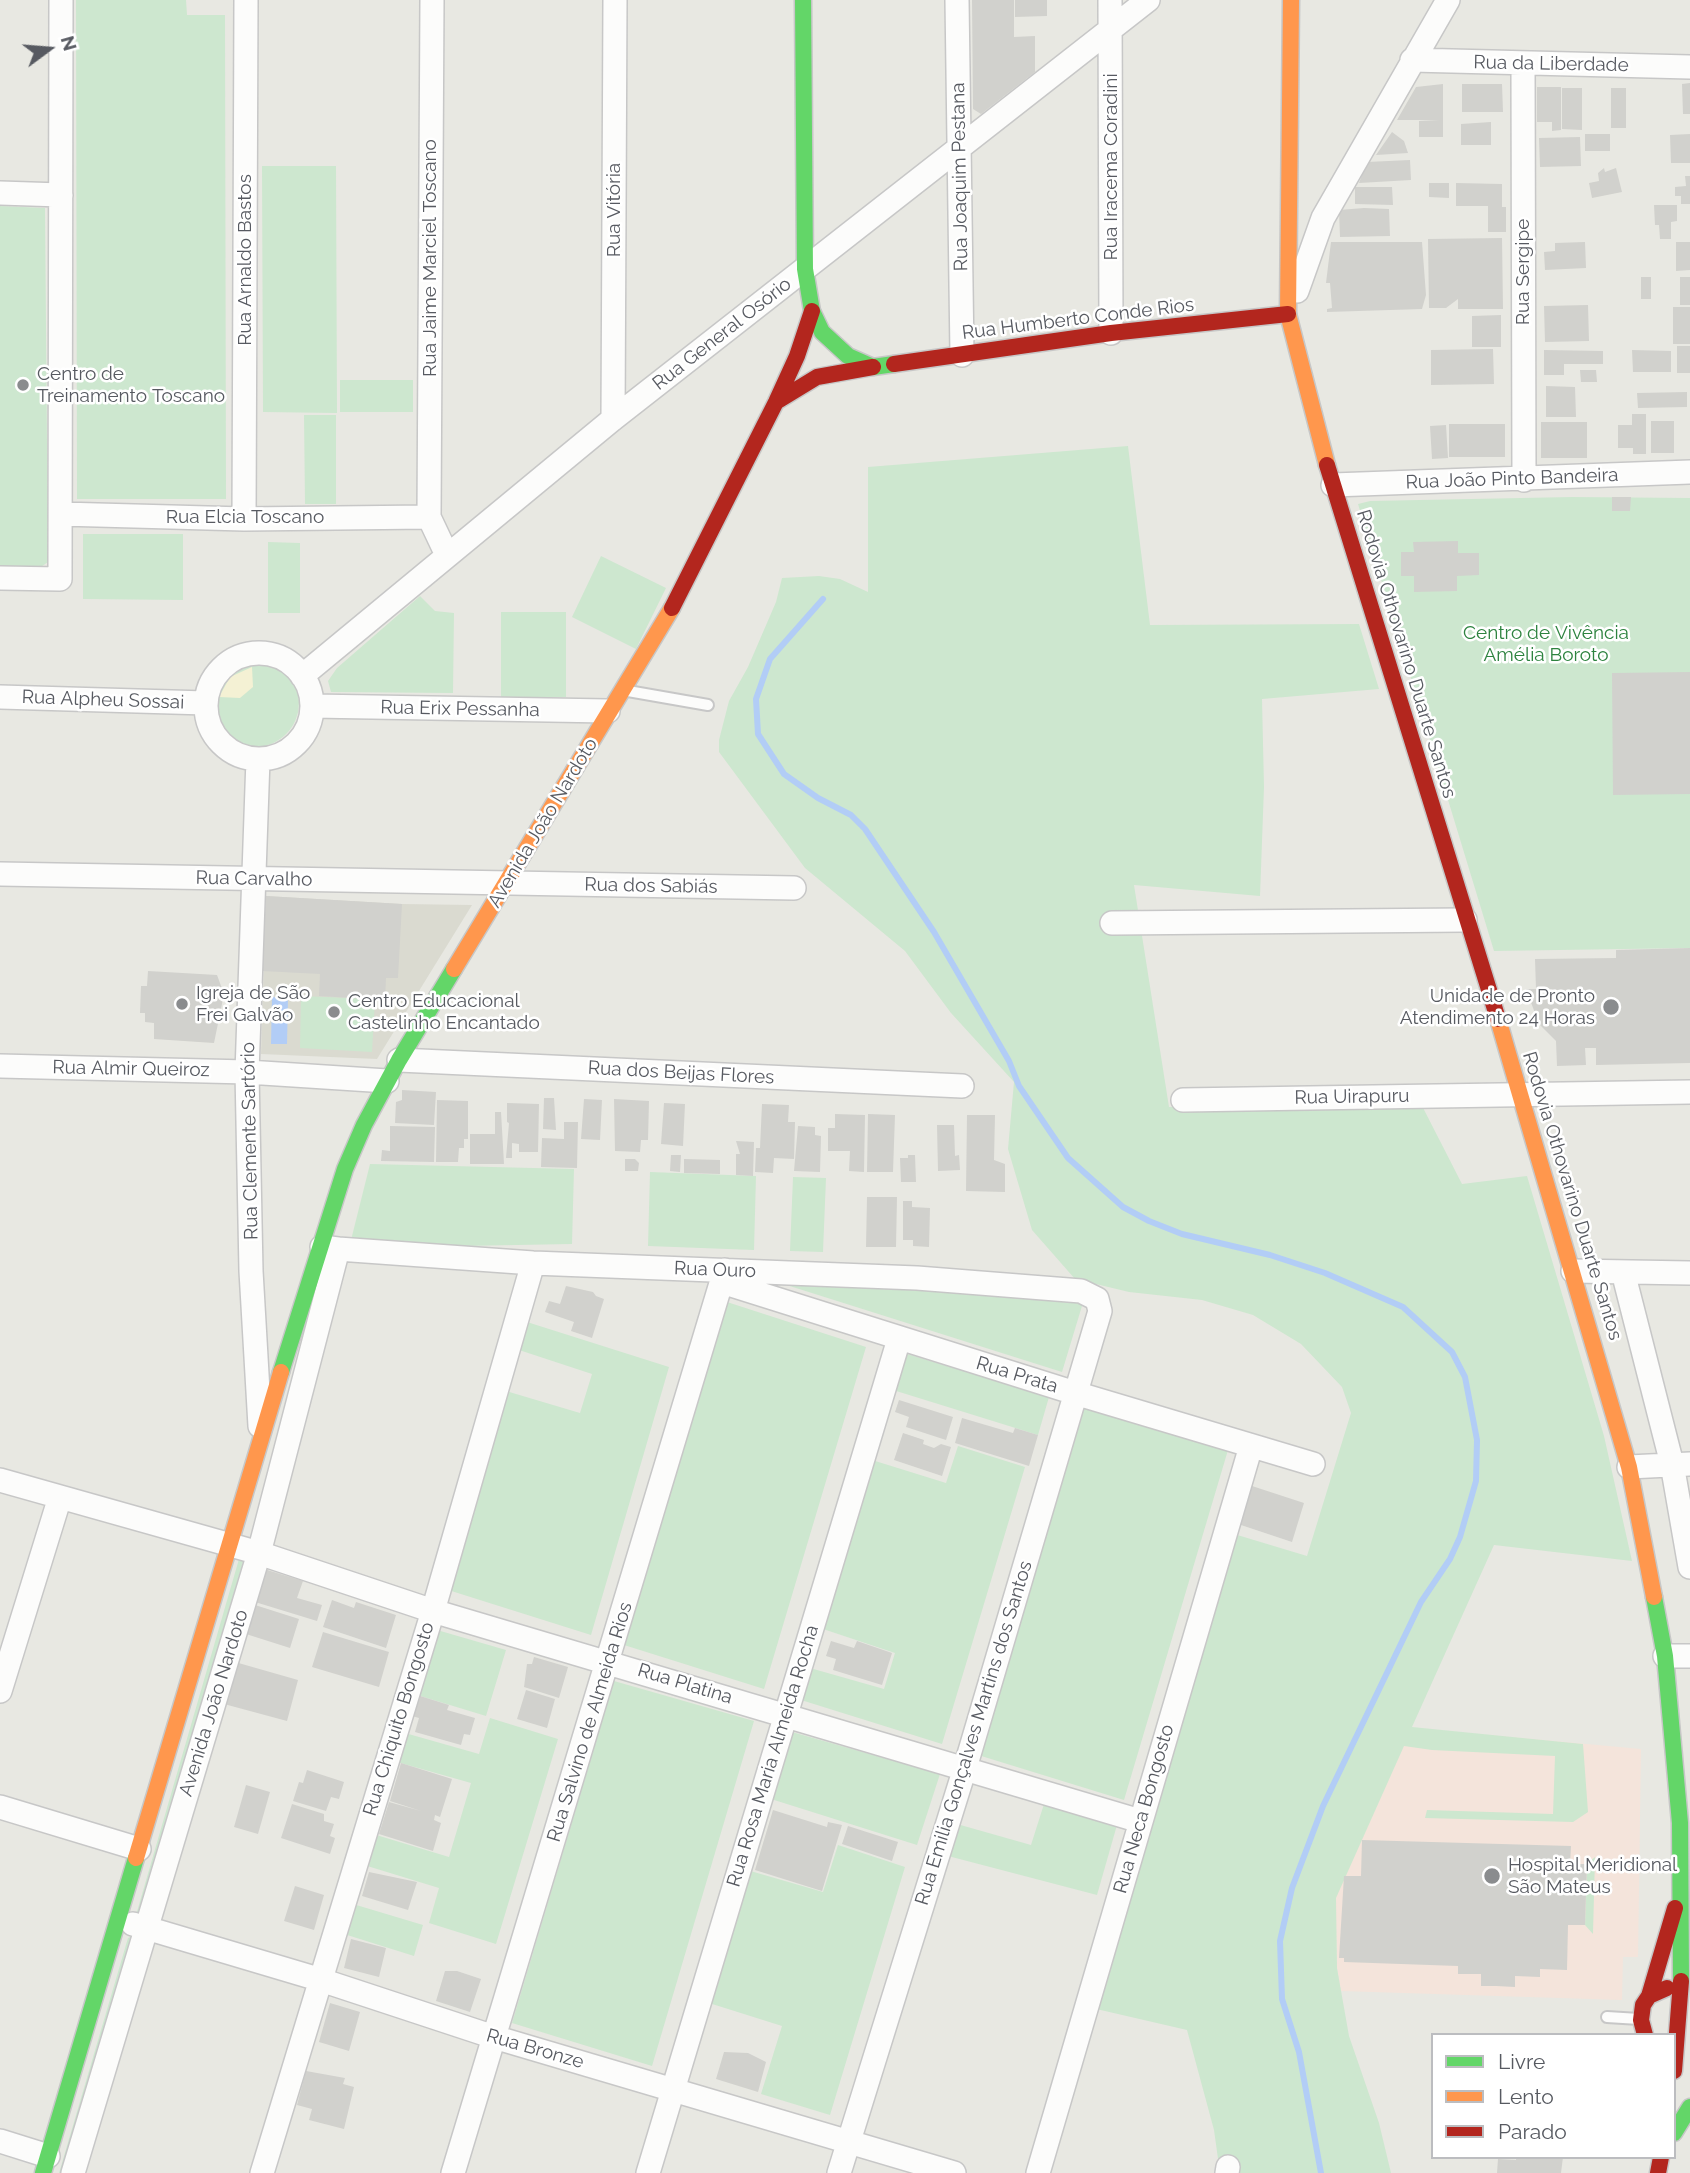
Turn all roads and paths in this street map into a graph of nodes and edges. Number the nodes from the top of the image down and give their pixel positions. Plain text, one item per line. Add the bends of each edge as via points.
1 (61, 0) edge
2 (246, 0) edge
3 (432, 0) edge
4 (615, 0) edge
5 (803, 0) edge
6 (957, 0) edge
7 (1110, 0) edge
8 (1148, 0) edge
9 (1291, 0) edge
10 (1448, 0) edge
11 (1111, 30) junction
12 (1412, 60) junction
13 (1522, 64) junction
14 (1690, 67) edge
15 (960, 148) junction
16 (0, 193) edge
17 (61, 194) junction
18 (1291, 214) junction
19 (1323, 218) junction
20 (805, 269) junction
21 (812, 311) junction
22 (1289, 314) junction
23 (1111, 333) junction
24 (962, 355) junction
25 (873, 367) junction
26 (776, 402) junction
27 (613, 419) junction
28 (1690, 472) edge
29 (1524, 480) junction
30 (1333, 485) junction
31 (61, 514) junction
32 (429, 517) junction
33 (244, 519) junction
34 (447, 555) junction
35 (0, 578) edge
36 (302, 676) junction
37 (622, 690) junction
38 (0, 697) edge
39 (206, 703) junction
40 (708, 705) dead end
41 (312, 706) junction
42 (608, 711) junction
43 (258, 759) junction
44 (0, 874) edge
45 (254, 879) junction
46 (508, 884) junction
47 (794, 888) dead end
48 (1465, 920) junction
49 (1112, 923) dead end
50 (399, 1060) junction
51 (0, 1066) edge
52 (247, 1072) junction
53 (387, 1081) junction
54 (962, 1086) dead end
55 (1690, 1092) edge
56 (1521, 1093) junction
57 (1183, 1100) dead end
58 (328, 1248) junction
59 (533, 1263) junction
60 (1573, 1271) junction
61 (1623, 1272) junction
62 (1690, 1273) edge
63 (723, 1276) junction
64 (1091, 1294) joint
65 (899, 1339) junction
66 (1075, 1393) junction
67 (261, 1439) junction
68 (1251, 1446) junction
69 (1313, 1464) dead end
70 (1681, 1464) edge
71 (1629, 1467) junction
72 (0, 1480) edge
73 (60, 1497) junction
74 (231, 1545) junction
75 (259, 1553) junction
76 (1690, 1567) edge
77 (433, 1611) junction
78 (1665, 1656) junction
79 (1690, 1656) edge
80 (609, 1661) junction
81 (0, 1691) edge
82 (786, 1714) junction
83 (965, 1768) junction
84 (0, 1807) edge
85 (1140, 1821) junction
86 (1685, 1823) edge
87 (139, 1849) junction
88 (1680, 1894) junction
89 (118, 1920) junction
90 (146, 1928) junction
91 (1690, 1929) edge
92 (318, 1979) junction
93 (1686, 1994) edge
94 (1649, 1996) junction
95 (1606, 2017) dead end
96 (1643, 2030) edge
97 (494, 2037) junction
98 (1680, 2054) edge
99 (674, 2088) junction
100 (1690, 2107) edge
101 (1676, 2130) edge
102 (0, 2141) edge
103 (848, 2142) junction
104 (45, 2164) edge
105 (73, 2173) edge
106 (262, 2173) edge
107 (453, 2173) edge
108 (648, 2173) edge
109 (839, 2173) edge
110 (954, 2173) edge
111 (1038, 2173) edge

1 - 17 street
2 - 33 street, Rua Arnaldo Bastos
3 - 32 street, Rua Jaime Marciel Toscano
4 - 27 street, Rua Vitória
5 - 20 main road
6 - 15 street, Rua Joaquim Pestana
7 - 11 street, Rua Iracema Coradini
8 - 11 street, Rua General Osório
9 - 18 main road, Rodovia Othovarino Duarte Santos
10 - 12 street
11 - 15 street, Rua General Osório
11 - 23 street, Rua Iracema Coradini
12 - 13 street, Rua da Liberdade
12 - 19 street
13 - 14 street, Rua da Liberdade
13 - 29 street, Rua Sergipe
15 - 20 street, Rua General Osório
15 - 24 street, Rua Joaquim Pestana
16 - 17 street
17 - 31 street
18 - 19 street
18 - 22 main road, Rodovia Othovarino Duarte Santos
19 - 22 street
20 - 21 main road
20 - 27 street, Rua General Osório
21 - 25 main road via 834,345
21 - 26 main road, Avenida João Nardoto
22 - 23 main road, Rua Humberto Conde Rios
22 - 30 main road, Rodovia Othovarino Duarte Santos
23 - 24 main road, Rua Humberto Conde Rios
24 - 25 main road, Rua Humberto Conde Rios
25 - 26 main road via 817,377
26 - 37 main road, Avenida João Nardoto via 669,615
27 - 34 street, Rua General Osório
28 - 29 street, Rua João Pinto Bandeira
29 - 30 street, Rua João Pinto Bandeira
30 - 48 main road, Rodovia Othovarino Duarte Santos
31 - 33 street, Rua Elcia Toscano
31 - 35 street via 60,579
32 - 33 street, Rua Elcia Toscano
32 - 34 street
34 - 36 street, Rua General Osório
36 - 39 street via 284,659 260,652 248,654 219,671
36 - 41 street
37 - 40 lane
37 - 42 main road, Avenida João Nardoto
38 - 39 street, Rua Alpheu Sossai
39 - 43 street via 210,727 225,746
41 - 42 street, Rua Erix Pessanha
41 - 43 street via 296,744
42 - 46 main road, Avenida João Nardoto
43 - 45 street, Rua Clemente Sartório
44 - 45 street, Rua Carvalho
45 - 46 street, Rua Carvalho
45 - 52 street, Rua Clemente Sartório
46 - 47 street, Rua dos Sabiás
46 - 50 main road, Avenida João Nardoto
48 - 49 street
48 - 56 main road, Rodovia Othovarino Duarte Santos
50 - 53 main road, Avenida João Nardoto
50 - 54 street, Rua dos Beijas Flores
51 - 52 street, Rua Almir Queiroz
52 - 53 street, Rua Almir Queiroz
52 - 67 street, Rua Clemente Sartório via 251,1271
53 - 58 main road, Avenida João Nardoto via 345,1169
55 - 56 street, Rua Uirapuru
56 - 57 street, Rua Uirapuru
56 - 60 main road, Rodovia Othovarino Duarte Santos
58 - 59 street, Rua Ouro
58 - 67 main road, Avenida João Nardoto
58 - 75 street, Avenida João Nardoto
59 - 63 street, Rua Ouro
59 - 77 street, Rua Chiquito Bongosto
60 - 61 street
60 - 71 main road, Rodovia Othovarino Duarte Santos
61 - 62 street
61 - 70 street
63 - 64 street, Rua Ouro via 917,1278
63 - 65 street, Rua Prata
63 - 80 street, Rua Salvino de Almeida Rios
64 - 66 street, Rua Emilia Gonçalves Martins dos Santos via 1100,1311
65 - 66 street, Rua Prata
65 - 82 street, Rua Rosa Maria Almeida Rocha
66 - 68 street, Rua Prata
66 - 83 street, Rua Emilia Gonçalves Martins dos Santos
67 - 74 main road, Avenida João Nardoto
68 - 69 street, Rua Prata
68 - 85 street, Rua Neca Bongosto
70 - 71 street
70 - 76 street
71 - 78 main road, Rodovia Othovarino Duarte Santos
72 - 73 street, Rua Platina
73 - 74 street, Rua Platina
73 - 81 street
74 - 75 street, Rua Platina
74 - 87 main road, Avenida João Nardoto
75 - 77 street, Rua Platina
75 - 90 street, Avenida João Nardoto
77 - 80 street, Rua Platina
77 - 92 street, Rua Chiquito Bongosto
78 - 79 street
78 - 86 main road, Rodovia Othovarino Duarte Santos
80 - 82 street, Rua Platina
80 - 97 street, Rua Salvino de Almeida Rios
82 - 83 street, Rua Platina
82 - 99 street, Rua Rosa Maria Almeida Rocha
83 - 85 street, Rua Platina
83 - 103 street, Rua Emilia Gonçalves Martins dos Santos
84 - 87 street
85 - 111 street, Rua Neca Bongosto
86 - 88 main road, Rodovia Othovarino Duarte Santos
87 - 89 main road, Avenida João Nardoto
88 - 91 main road
88 - 93 main road, Rodovia Othovarino Duarte Santos
88 - 94 main road
89 - 90 street, Rua Bronze
89 - 104 main road, Avenida João Nardoto
90 - 92 street, Rua Bronze
90 - 105 street, Avenida João Nardoto
92 - 97 street, Rua Bronze
92 - 106 street, Rua Chiquito Bongosto
93 - 94 main road via 1665,1988
93 - 98 main road, Rodovia Othovarino Duarte Santos
94 - 96 main road via 1643,2005
95 - 96 lane
97 - 99 street, Rua Bronze
97 - 107 street, Rua Salvino de Almeida Rios
99 - 103 street, Rua Bronze
99 - 108 street, Rua Rosa Maria Almeida Rocha
100 - 101 main road
102 - 104 street
103 - 109 street, Rua Emilia Gonçalves Martins dos Santos
103 - 110 street, Rua Bronze

